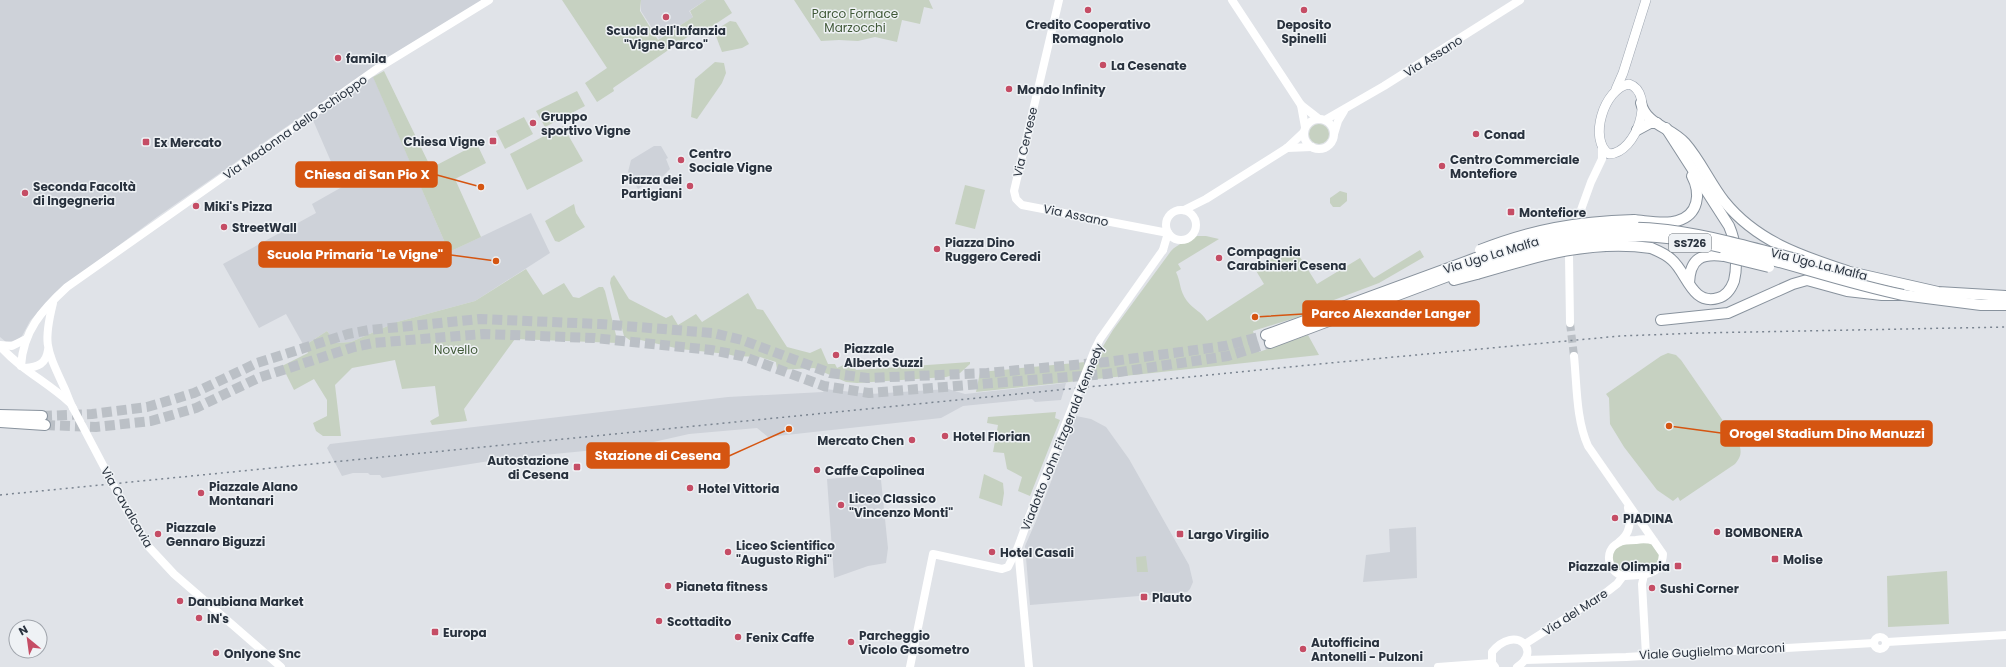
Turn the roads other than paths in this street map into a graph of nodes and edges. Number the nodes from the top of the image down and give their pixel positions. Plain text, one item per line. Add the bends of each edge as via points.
1 (489, 0) edge
2 (1059, 0) edge
3 (1232, 0) edge
4 (1520, 0) edge
5 (1646, 0) edge
6 (1627, 62) junction
7 (1634, 86) junction
8 (1615, 90) junction
9 (1641, 103) junction
10 (1301, 105) junction
11 (1346, 110) junction
12 (1322, 120) junction
13 (1661, 125) junction
14 (1305, 129) junction
15 (1637, 130) junction
16 (1334, 134) junction
17 (1602, 146) junction
18 (1678, 147) junction
19 (1287, 148) junction
20 (1312, 148) junction
21 (1615, 154) junction
22 (1599, 166) junction
23 (1014, 191) joint
24 (1202, 202) junction
25 (1184, 210) junction
26 (1578, 218) dead end
27 (1195, 219) junction
28 (1166, 220) junction
29 (1145, 230) junction
30 (1168, 233) junction
31 (1180, 240) junction
32 (1163, 250) junction
33 (1569, 255) dead end
34 (1847, 271) junction
35 (1414, 279) junction
36 (1689, 283) junction
37 (1869, 288) junction
38 (1903, 295) junction
39 (2006, 296) edge
40 (1387, 299) junction
41 (53, 300) junction
42 (2006, 305) edge
43 (1350, 309) junction
44 (1661, 320) dead end
45 (1570, 323) tunnel mouth
46 (26, 339) junction
47 (1268, 339) tunnel mouth
48 (0, 346) edge
49 (48, 350) junction
50 (1574, 356) tunnel mouth
51 (23, 367) junction
52 (71, 405) junction
53 (0, 415) edge
54 (0, 422) edge
55 (18, 424) junction
56 (0, 426) edge
57 (1628, 506) junction
58 (1654, 541) junction
59 (1618, 542) junction
60 (1018, 547) junction
61 (1644, 575) junction
62 (1623, 576) junction
63 (2006, 635) edge
64 (1525, 644) junction
65 (1646, 655) junction
66 (1525, 660) junction
67 (1494, 665) edge
68 (281, 667) edge
69 (910, 667) edge
70 (1029, 667) edge
71 (1438, 667) edge
72 (1517, 667) edge

1 - 41 main road, Via Madonna dello Schioppo via 378,68 100,262
2 - 23 main road, Via Cervese
3 - 10 main road
4 - 11 main road, Via Assano
5 - 6 main road
6 - 7 main road via 1627,75
6 - 8 main road
7 - 8 main road via 1624,85
7 - 9 main road via 1641,96
8 - 17 main road via 1601,119
9 - 13 highway via 1645,115
9 - 15 main road
10 - 12 main road
10 - 14 main road
11 - 12 main road, Via Assano
11 - 16 main road, Via Assano via 1338,121
12 - 14 main road via 1311,121
12 - 16 main road via 1331,126
13 - 15 highway via 1650,123
13 - 18 highway
13 - 34 highway via 1686,144 1724,201 1758,234 1795,254
14 - 19 main road
14 - 20 main road via 1305,141
15 - 21 main road via 1625,148
16 - 20 main road via 1328,146 1321,149
17 - 21 main road via 1609,154
17 - 22 main road via 1603,153
18 - 35 highway, bridge via 1697,185 1698,198 1695,207 1684,218 1676,222 1590,222 1516,236
18 - 36 highway via 1726,220 1732,233 1736,266 1732,286 1720,298 1703,298 1694,292
19 - 20 main road
19 - 24 main road
21 - 22 main road
22 - 26 main road
23 - 29 main road, Via Assano via 1016,199 1022,205
24 - 25 main road
24 - 27 main road
25 - 27 main road
25 - 28 main road via 1173,211
27 - 31 main road via 1196,228 1193,234 1187,239
28 - 29 main road
28 - 30 main road
29 - 30 main road, Via Assano
30 - 31 main road
30 - 32 main road, Viadotto John Fitzgerald Kennedy
31 - 32 main road, Viadotto John Fitzgerald Kennedy
32 - 60 main road, Viadotto John Fitzgerald Kennedy, bridge via 1095,349
33 - 45 main road
34 - 35 highway, Via Ugo La Malfa / SS726, bridge via 1725,240 1665,230 1628,228 1585,231 1514,245
34 - 39 highway, Via Ugo La Malfa / SS726 via 1938,292
35 - 43 highway, Via Ugo La Malfa / SS726
36 - 37 highway, bridge via 1690,270 1699,258 1708,254
36 - 40 highway, bridge via 1672,260 1651,248 1633,245 1599,246 1558,251
37 - 38 highway, Via Ugo La Malfa / SS726, bridge
37 - 40 highway, Via Ugo La Malfa / SS726, bridge via 1726,248 1658,237 1625,236 1591,238 1515,254
38 - 42 highway, Via Ugo La Malfa / SS726 via 1981,305
38 - 44 highway, bridge via 1847,291 1807,280 1720,315
40 - 43 highway, Via Ugo La Malfa / SS726
41 - 46 main road via 31,327
41 - 49 main road, Via Cavalcavia via 47,327
43 - 47 highway, Via Ugo La Malfa / SS726
46 - 48 main road via 12,346
46 - 51 main road
48 - 51 main road via 10,358
49 - 51 main road via 45,361 40,365
49 - 52 main road, Via Cavalcavia
50 - 57 main road via 1584,436
51 - 52 main road
52 - 68 main road, Via Cavalcavia, bridge via 148,546 174,574
53 - 55 highway via 44,421
54 - 55 highway
55 - 56 highway
57 - 58 main road
57 - 59 main road via 1630,524
58 - 59 main road via 1646,539
58 - 61 main road via 1661,550 1662,562 1654,572
59 - 62 main road via 1611,550 1608,561 1614,571
60 - 69 main road, Viadotto John Fitzgerald Kennedy via 1008,567 1002,569 934,554
60 - 70 main road
61 - 62 main road
61 - 65 main road via 1642,584
62 - 64 main road, Via del Mare via 1608,591
63 - 65 main road, Viale Guglielmo Marconi via 1887,642 1881,636 1877,637 1874,643
64 - 66 main road via 1528,652
64 - 67 main road via 1514,638 1502,643 1492,652
65 - 66 main road, Viale Guglielmo Marconi
66 - 72 main road
67 - 71 main road

